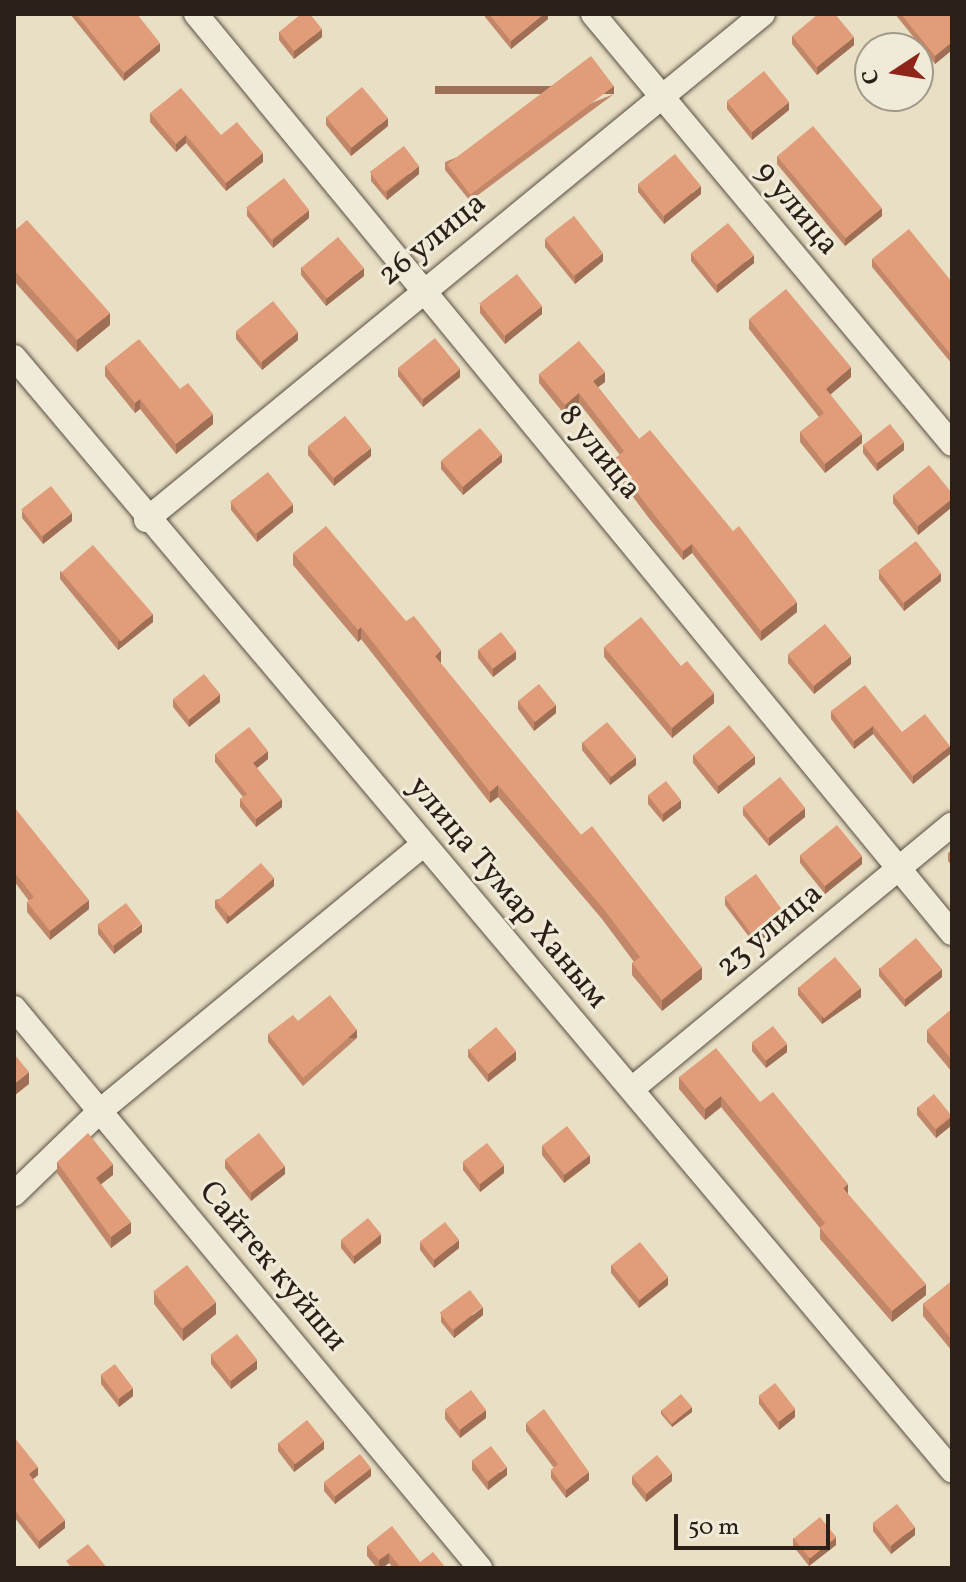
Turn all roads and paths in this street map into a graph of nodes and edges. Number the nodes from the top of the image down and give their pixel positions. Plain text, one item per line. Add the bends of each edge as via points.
1 (196, 14) edge
2 (593, 14) edge
3 (763, 14) edge
4 (661, 98) junction
5 (423, 289) junction
6 (14, 357) edge
7 (952, 444) edge
8 (146, 520) junction
9 (952, 824) edge
10 (423, 845) junction
11 (896, 867) junction
12 (952, 933) edge
13 (14, 1008) edge
14 (632, 1089) junction
15 (100, 1111) junction
16 (14, 1194) edge
17 (952, 1470) edge
18 (480, 1568) edge

1 - 5 street, 8 улица
2 - 4 street, 9 улица
3 - 4 street, 26 улица
4 - 5 street, 26 улица
4 - 7 street, 9 улица
5 - 8 street, 26 улица
5 - 11 street, 8 улица
6 - 8 street, улица Тумар Ханым
8 - 10 street, улица Тумар Ханым
9 - 11 street, 23 улица
10 - 14 street, улица Тумар Ханым
10 - 15 street
11 - 12 street, 8 улица
11 - 14 street, 23 улица
13 - 15 street, Сайтек куйши
14 - 17 street, улица Тумар Ханым
15 - 16 street
15 - 18 street, Сайтек куйши

